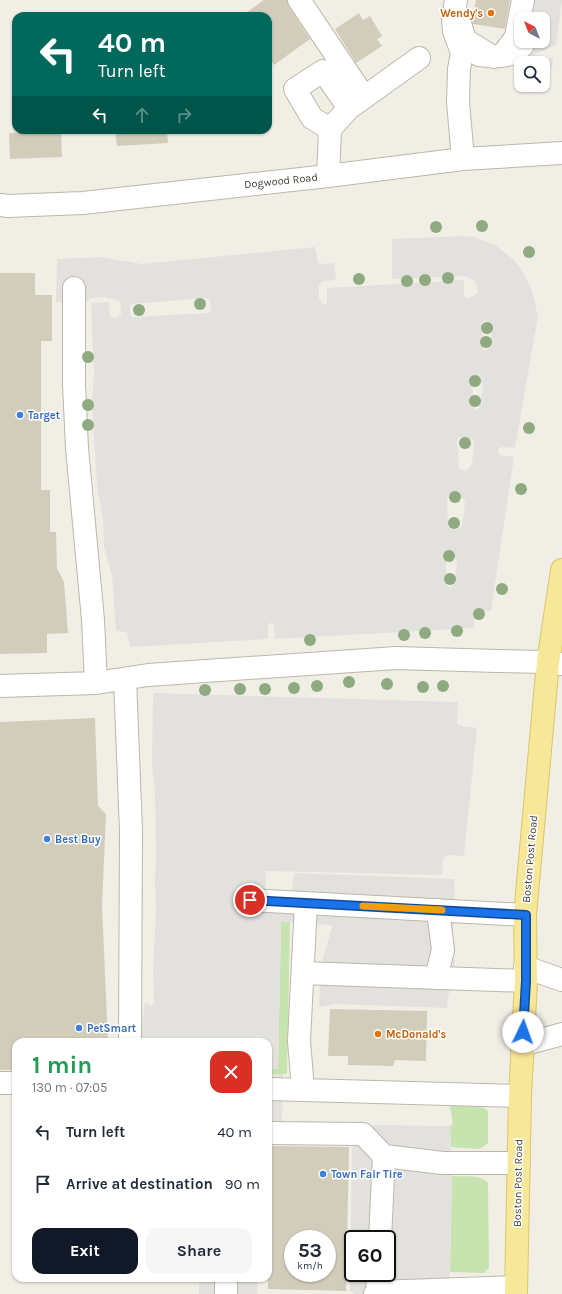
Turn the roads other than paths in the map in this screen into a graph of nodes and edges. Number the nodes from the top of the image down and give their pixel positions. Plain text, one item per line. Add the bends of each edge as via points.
1 (299, 0) edge
2 (456, 0) edge
3 (464, 0) edge
4 (523, 0) edge
5 (532, 0) edge
6 (531, 12) edge
7 (521, 48) edge
8 (462, 53) junction
9 (497, 57) junction
10 (419, 58) dead end
11 (357, 102) junction
12 (330, 130) junction
13 (562, 153) edge
14 (463, 159) junction
15 (328, 176) junction
16 (0, 205) edge
17 (74, 288) dead end
18 (562, 570) edge
19 (555, 663) edge
20 (126, 679) junction
21 (96, 683) junction
22 (0, 686) edge
23 (250, 900) dead end
24 (306, 903) junction
25 (438, 910) junction
26 (526, 915) junction
27 (303, 973) junction
28 (525, 974) junction
29 (436, 978) junction
30 (562, 980) edge
31 (562, 1034) edge
32 (130, 1038) edge
33 (522, 1045) junction
34 (0, 1083) edge
35 (12, 1083) edge
36 (272, 1089) edge
37 (303, 1090) junction
38 (520, 1096) junction
39 (272, 1133) edge
40 (384, 1156) junction
41 (519, 1163) junction
42 (380, 1230) edge
43 (226, 1282) edge
44 (377, 1286) edge
45 (516, 1291) edge
46 (226, 1294) edge

1 - 11 street
2 - 8 street via 454,31
3 - 9 street via 460,24 465,40
4 - 9 street via 516,38 510,47
5 - 6 street
7 - 9 street via 513,54
8 - 9 street
8 - 14 street via 458,102
10 - 11 street
11 - 12 street
11 - 12 street via 323,71 295,89 312,118
12 - 15 street
13 - 14 street, Dogwood Road
14 - 15 street, Dogwood Road
15 - 16 street, Dogwood Road via 83,203
17 - 21 street via 77,448 93,620
18 - 19 main road, Boston Post Road
19 - 20 street via 396,658 148,675
19 - 26 main road, Boston Post Road
20 - 21 street
20 - 32 street via 131,831
21 - 22 street
23 - 24 street
24 - 25 street
24 - 27 street
25 - 26 street
25 - 29 street via 443,950
26 - 28 main road, Boston Post Road
27 - 29 street
27 - 37 street via 299,1041
28 - 29 street
28 - 30 street
28 - 33 main road, Boston Post Road
31 - 33 street
33 - 38 main road, Boston Post Road
34 - 35 street
36 - 37 street
37 - 38 street
38 - 41 main road, Boston Post Road
39 - 40 street via 363,1134
40 - 41 street via 443,1163
40 - 42 street
41 - 45 main road, Boston Post Road
43 - 46 street
44 - 45 street

